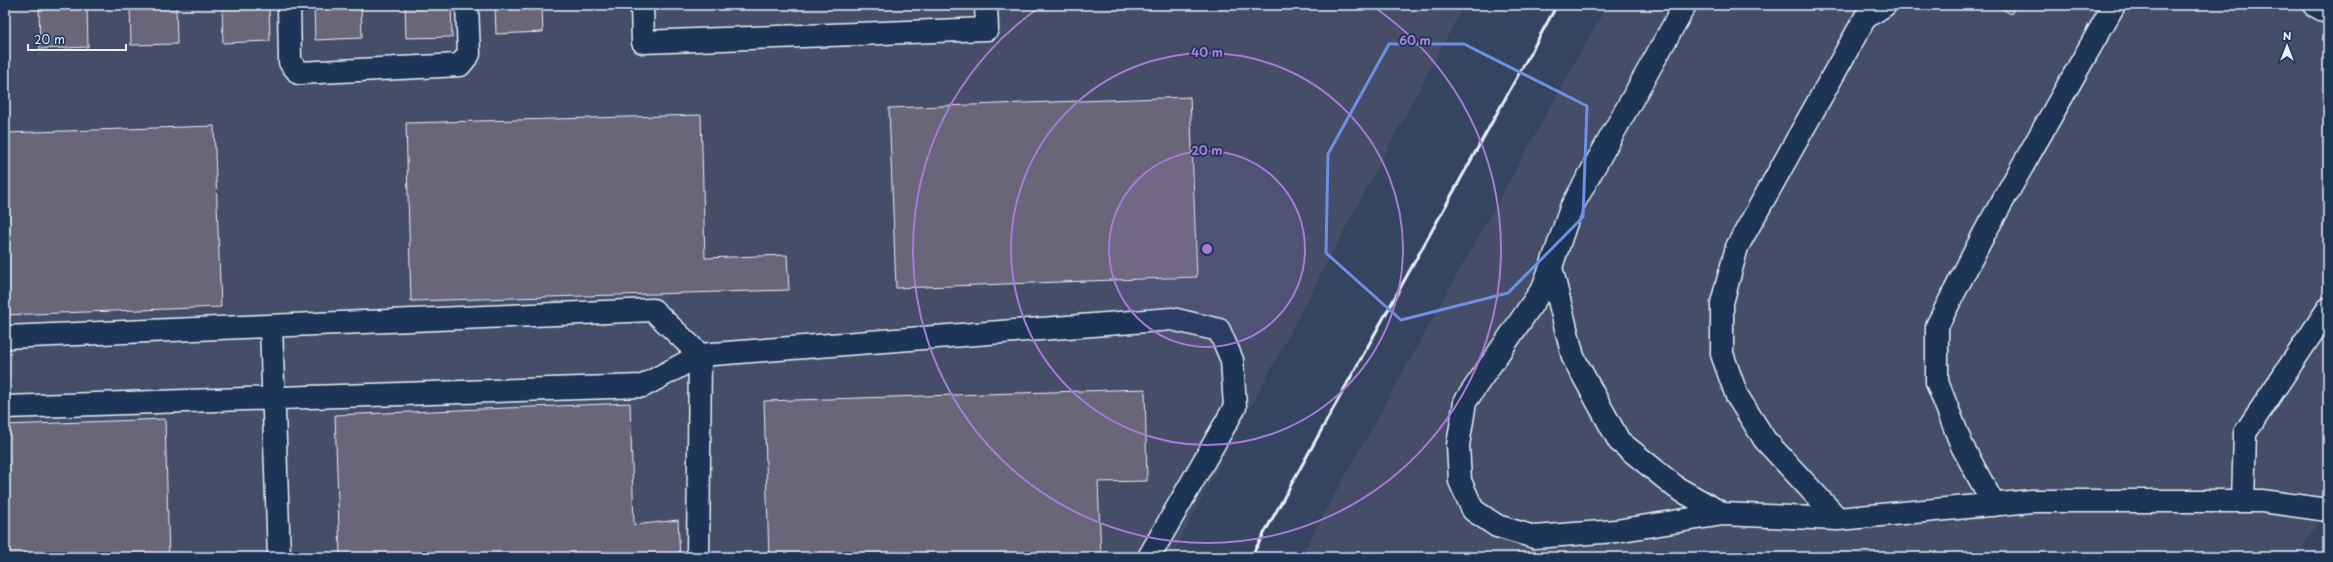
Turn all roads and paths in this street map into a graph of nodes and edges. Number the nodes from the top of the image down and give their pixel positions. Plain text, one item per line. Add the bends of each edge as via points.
1 (289, 5) edge
2 (467, 5) edge
3 (642, 5) edge
4 (986, 5) edge
5 (1685, 5) edge
6 (1885, 5) edge
7 (2114, 5) edge
8 (2314, 5) edge
9 (1860, 12) edge
10 (2328, 13) edge
11 (1551, 267) junction
12 (2328, 310) edge
13 (271, 326) junction
14 (5, 337) edge
15 (700, 355) junction
16 (274, 398) junction
17 (5, 407) edge
18 (2243, 501) junction
19 (1994, 505) junction
20 (2328, 510) edge
21 (1723, 514) junction
22 (1838, 519) junction
23 (279, 557) edge
24 (698, 557) edge
25 (1149, 557) edge

1 - 2 lane via 290,62 299,73 460,65 469,54
3 - 4 lane via 643,42 987,29
5 - 11 lane via 1571,208
6 - 9 lane
7 - 19 lane via 1985,232 1937,326 1937,382 1962,446
8 - 10 lane
9 - 22 lane via 1737,247 1722,303 1722,354 1737,396 1765,440
11 - 21 lane via 1573,357 1620,442 1677,488
11 - 21 lane via 1543,288 1464,402 1458,445 1460,481 1473,510 1497,526 1534,537 1616,531
12 - 18 lane via 2245,433
13 - 14 lane
13 - 15 lane via 653,310
13 - 16 lane
15 - 16 lane via 643,386
15 - 24 lane
15 - 25 lane via 1172,319 1219,330 1232,360 1235,407
16 - 17 lane
16 - 23 lane
18 - 19 lane via 2032,501
18 - 20 lane via 2262,501
19 - 22 lane
21 - 22 lane

